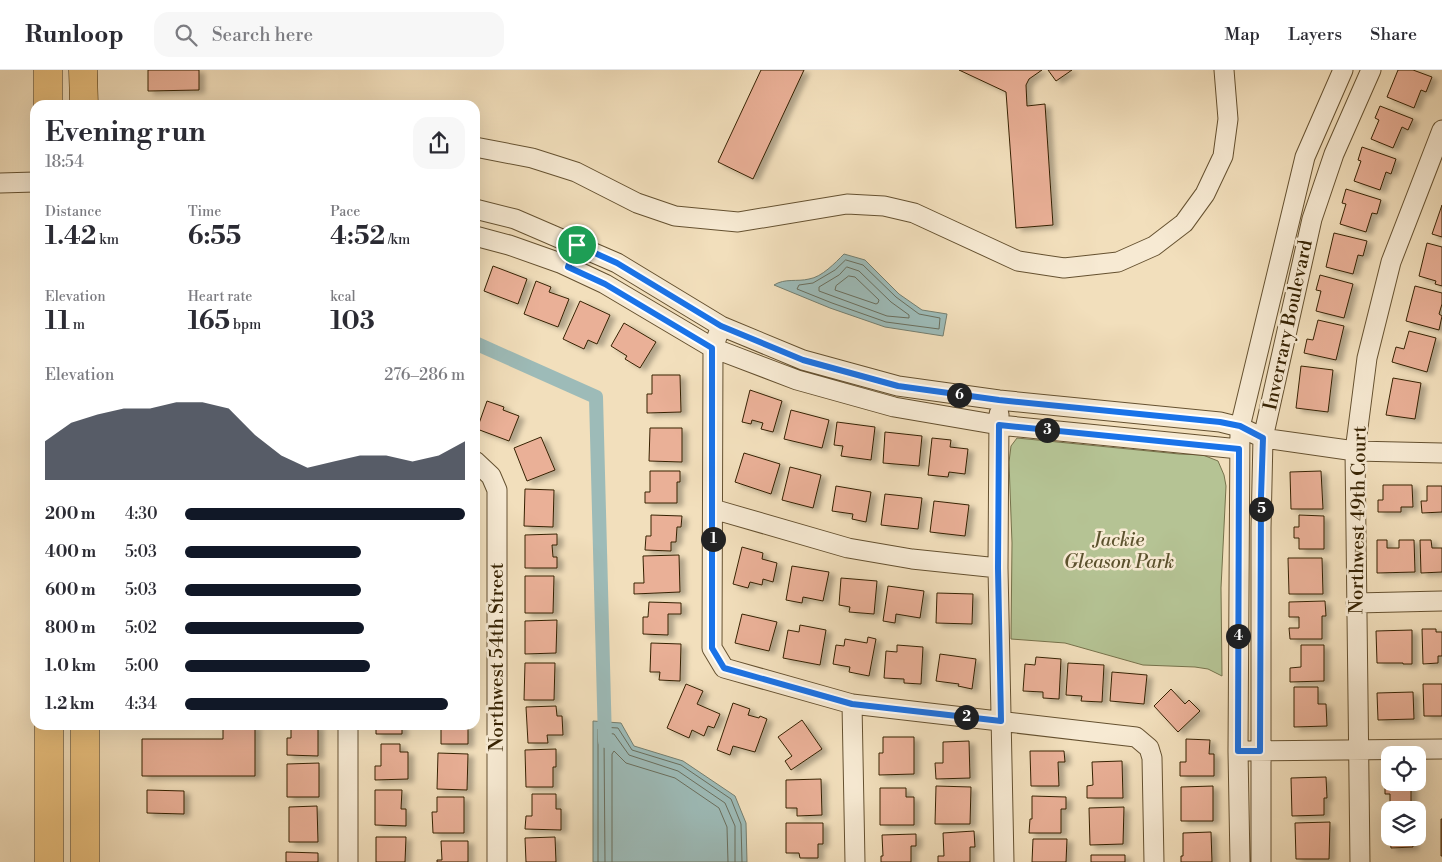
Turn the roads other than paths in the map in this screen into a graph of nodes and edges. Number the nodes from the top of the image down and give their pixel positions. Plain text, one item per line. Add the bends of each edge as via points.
1 (48, 70) edge
2 (84, 70) edge
3 (1224, 70) edge
4 (1342, 70) edge
5 (1371, 70) edge
6 (48, 100) edge
7 (84, 100) edge
8 (1442, 130) edge
9 (480, 148) edge
10 (30, 182) edge
11 (0, 183) edge
12 (480, 210) edge
13 (480, 237) edge
14 (577, 245) junction
15 (568, 267) junction
16 (721, 326) junction
17 (712, 348) junction
18 (999, 400) junction
19 (999, 425) junction
20 (1240, 426) junction
21 (1263, 438) junction
22 (1239, 449) junction
23 (1355, 451) junction
24 (1442, 453) edge
25 (480, 465) edge
26 (713, 508) junction
27 (998, 568) junction
28 (1442, 601) edge
29 (1356, 603) junction
30 (852, 704) junction
31 (1001, 721) junction
32 (49, 730) edge
33 (85, 730) edge
34 (348, 730) edge
35 (1442, 749) edge
36 (1238, 751) junction
37 (1260, 751) junction
38 (1358, 751) junction
39 (49, 862) edge
40 (85, 862) edge
41 (348, 862) edge
42 (497, 862) edge
43 (855, 862) edge
44 (1004, 862) edge
45 (1154, 862) edge
46 (1240, 862) edge
47 (1261, 862) edge
48 (1360, 862) edge

1 - 6 highway
2 - 7 highway
3 - 9 street via 1228,119 1223,156 1206,194 1184,224 1154,246 1118,262 1064,268 1018,261 914,213 884,206 847,204 738,222 675,216 637,203 576,172 532,158
4 - 20 street, Inverrary Boulevard via 1305,157
5 - 21 street, Inverrary Boulevard via 1334,154 1312,219
8 - 23 street, Northwest 49th Court via 1391,262 1367,358
10 - 11 street
12 - 14 street via 515,219
13 - 15 street
14 - 15 street
14 - 16 street via 617,263
15 - 17 street via 605,284
16 - 17 street
16 - 18 street via 803,360 889,383
17 - 19 street via 797,380 885,404
17 - 26 street
18 - 19 street
18 - 20 street
19 - 22 street
19 - 27 street
20 - 21 street
20 - 22 street, Inverrary Boulevard
21 - 22 street
21 - 23 street
21 - 37 street, Inverrary Boulevard
22 - 36 street, Inverrary Boulevard
23 - 24 street
23 - 29 street, Northwest 49th Court
25 - 42 street, Northwest 54th Street via 491,476 497,490
26 - 27 street via 848,548
26 - 30 street via 712,648 724,668
27 - 31 street
28 - 29 street
29 - 38 street, Northwest 49th Court
30 - 31 street
30 - 43 street
31 - 44 street
31 - 45 street via 1136,737 1149,748 1152,758
32 - 39 highway
33 - 40 highway
34 - 41 street
35 - 38 street
36 - 37 street
36 - 46 street, Inverrary Boulevard
37 - 38 street
37 - 47 street, Inverrary Boulevard
38 - 48 street, Northwest 49th Court

